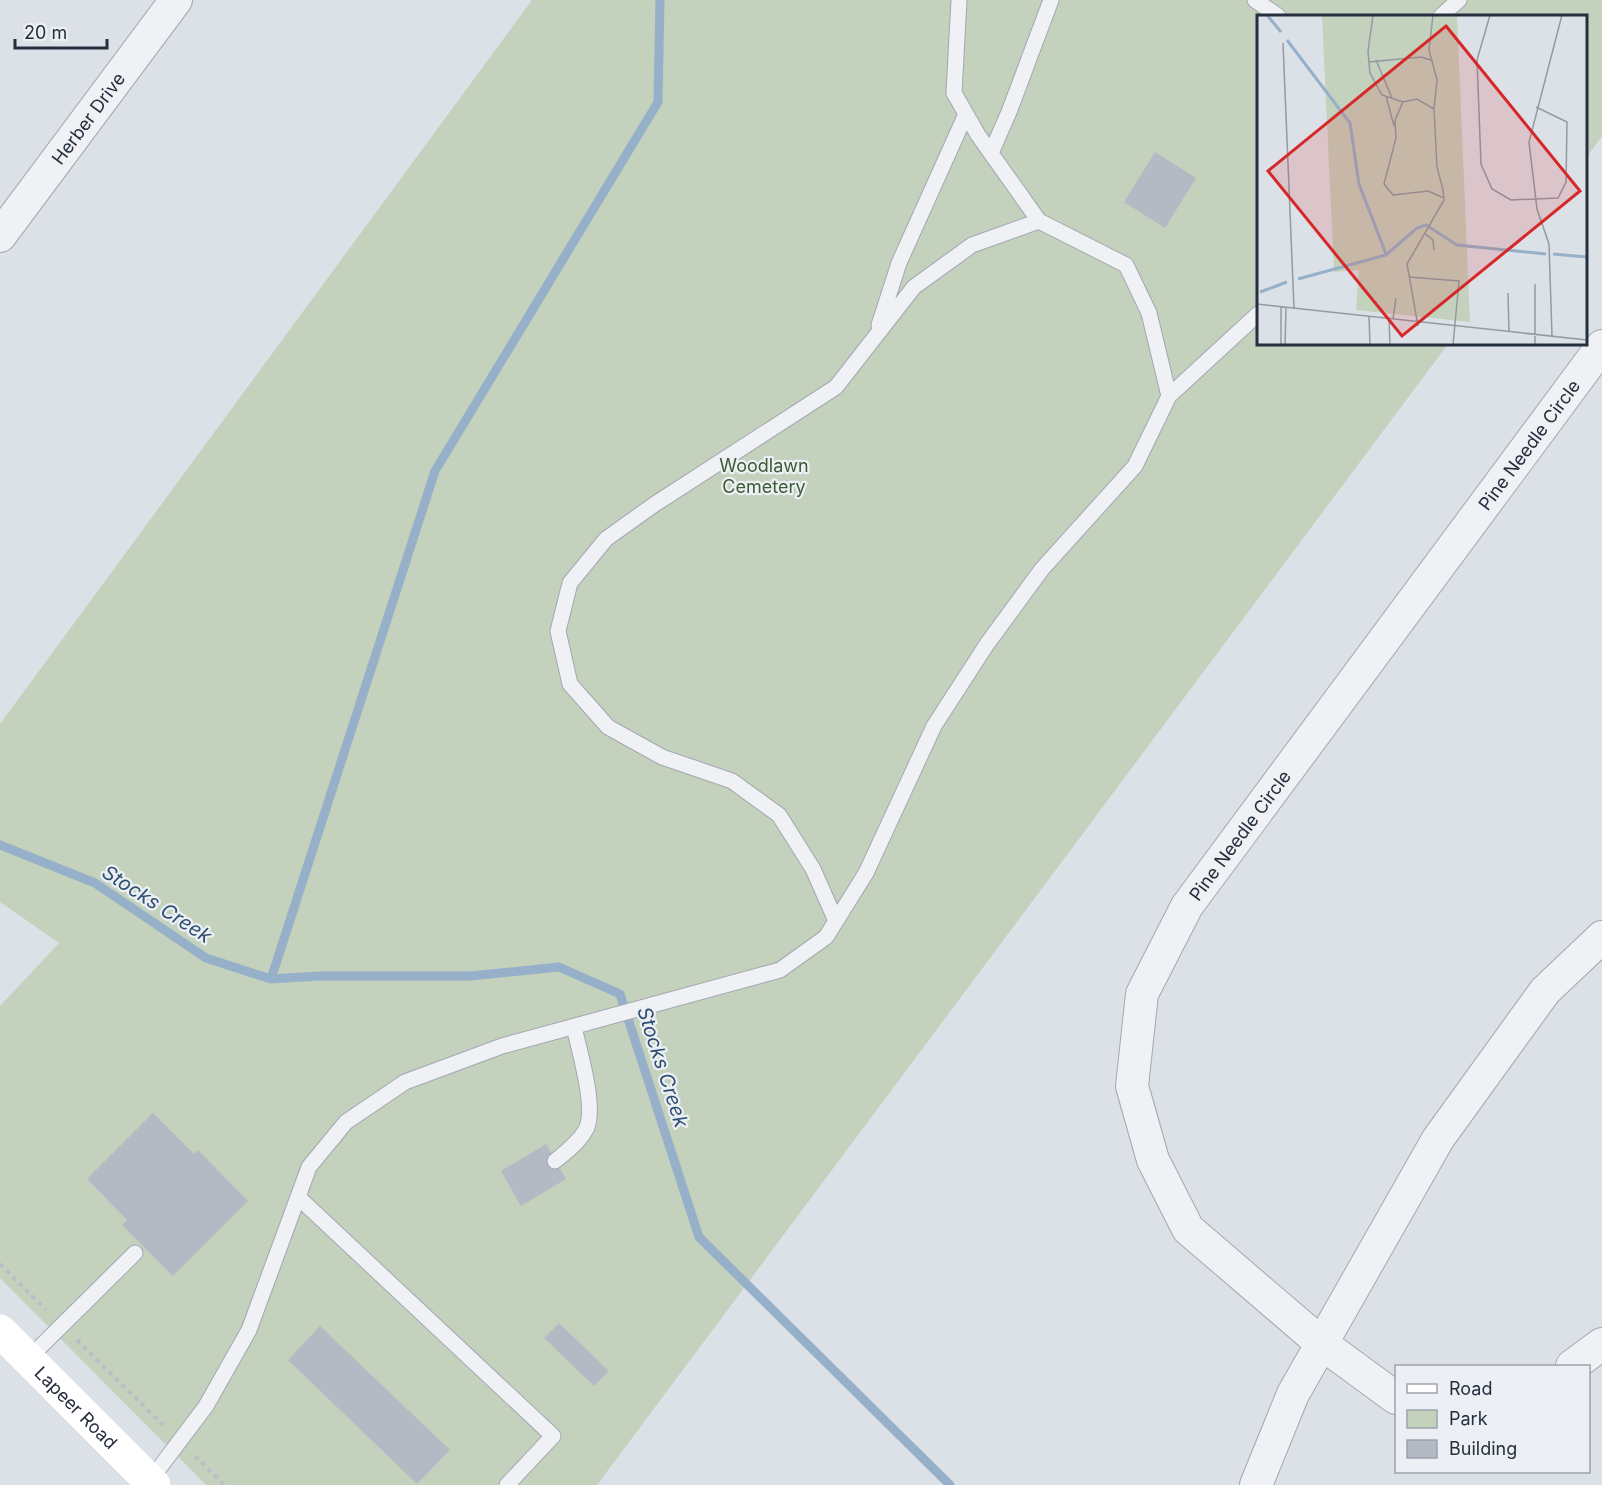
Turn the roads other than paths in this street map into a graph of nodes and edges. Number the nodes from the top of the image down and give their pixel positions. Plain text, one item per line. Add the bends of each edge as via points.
1 (176, 0) edge
2 (959, 0) edge
3 (1051, 0) edge
4 (1255, 0) edge
5 (1459, 0) edge
6 (1277, 15) edge
7 (1443, 15) edge
8 (966, 114) junction
9 (991, 153) junction
10 (1039, 221) junction
11 (0, 236) edge
12 (1257, 315) edge
13 (876, 334) junction
14 (1602, 346) edge
15 (1169, 396) junction
16 (836, 921) junction
17 (1602, 937) edge
18 (574, 1027) junction
19 (555, 1161) dead end
20 (298, 1197) junction
21 (135, 1253) dead end
22 (1321, 1343) junction
23 (9, 1344) edge
24 (1602, 1344) edge
25 (1573, 1365) edge
26 (1395, 1397) edge
27 (150, 1484) edge
28 (507, 1485) edge
29 (1256, 1485) edge

1 - 11 street, Herber Drive
2 - 8 lane via 954,93
3 - 9 lane
4 - 6 lane
5 - 7 lane
8 - 9 lane
8 - 13 lane via 899,263
9 - 10 lane
10 - 13 lane via 972,245 914,287
10 - 15 lane via 1126,265 1149,313
12 - 15 lane
13 - 16 lane via 836,387 606,539 570,583 558,631 570,684 608,727 662,756 732,781 779,815 813,869
14 - 22 street, Pine Needle Circle via 1187,906 1142,994 1132,1086 1153,1160 1188,1229
15 - 16 lane via 1135,466 1042,569 934,726 866,873
16 - 18 lane via 826,937 780,970
17 - 22 street via 1545,991 1438,1139
18 - 19 lane via 591,1106 587,1130
18 - 20 lane via 502,1046 405,1082 346,1122 309,1167
20 - 27 lane via 249,1330 206,1406
20 - 28 lane via 553,1436
21 - 23 lane via 62,1325
22 - 26 street, Pine Needle Circle
22 - 29 street via 1293,1394
23 - 27 main road, Lapeer Road
24 - 25 street

